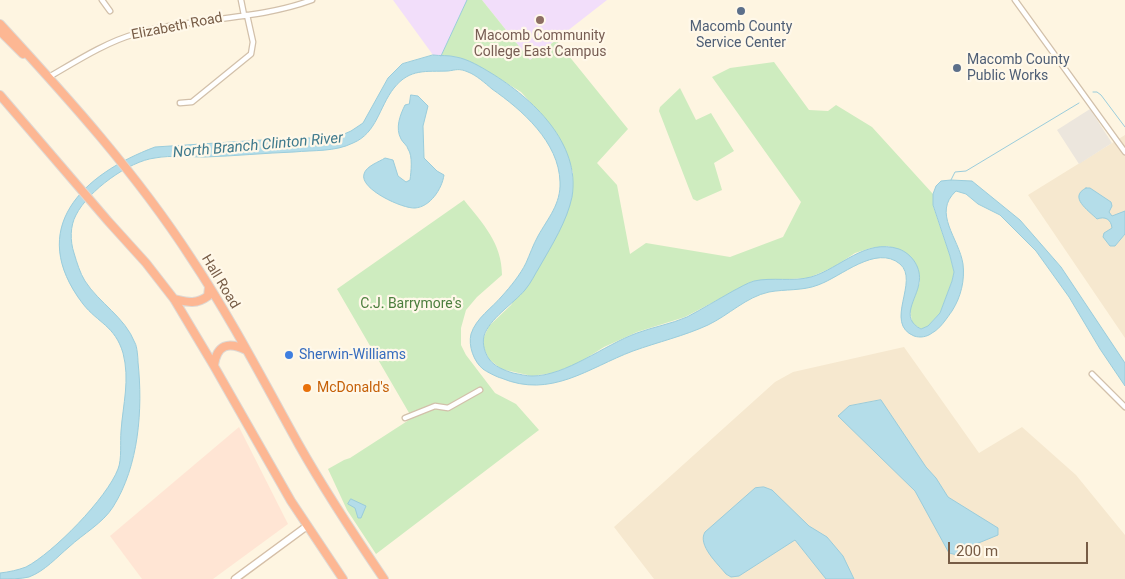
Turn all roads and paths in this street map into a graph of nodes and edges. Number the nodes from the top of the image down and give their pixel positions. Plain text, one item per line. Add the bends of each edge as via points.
1 (102, 0) edge
2 (241, 0) edge
3 (312, 0) edge
4 (1015, 0) edge
5 (110, 11) dead end
6 (246, 15) junction
7 (0, 24) edge
8 (0, 31) edge
9 (33, 60) junction
10 (49, 77) junction
11 (0, 95) edge
12 (180, 104) dead end
13 (1125, 152) edge
14 (207, 282) junction
15 (174, 299) junction
16 (246, 350) junction
17 (214, 366) junction
18 (1092, 374) dead end
19 (480, 390) dead end
20 (1125, 407) edge
21 (405, 418) dead end
22 (307, 526) junction
23 (235, 579) edge
24 (343, 579) edge
25 (384, 579) edge

1 - 5 street
2 - 6 street
3 - 6 street, Elizabeth Road via 289,8
4 - 13 street
6 - 10 street, Elizabeth Road via 135,34 111,43
6 - 12 street via 253,42 251,54 192,102
7 - 9 highway, Hall Road
8 - 9 highway via 19,52
9 - 10 highway, Hall Road
10 - 14 highway, Hall Road via 147,195
11 - 15 highway
14 - 15 highway via 209,292 203,300 191,303
14 - 16 highway, Hall Road
15 - 17 highway
16 - 17 highway via 234,345 222,348 216,354
16 - 25 highway, Hall Road via 334,504
17 - 22 highway
18 - 20 street
19 - 21 street via 448,408 435,406
22 - 23 street
22 - 24 highway

